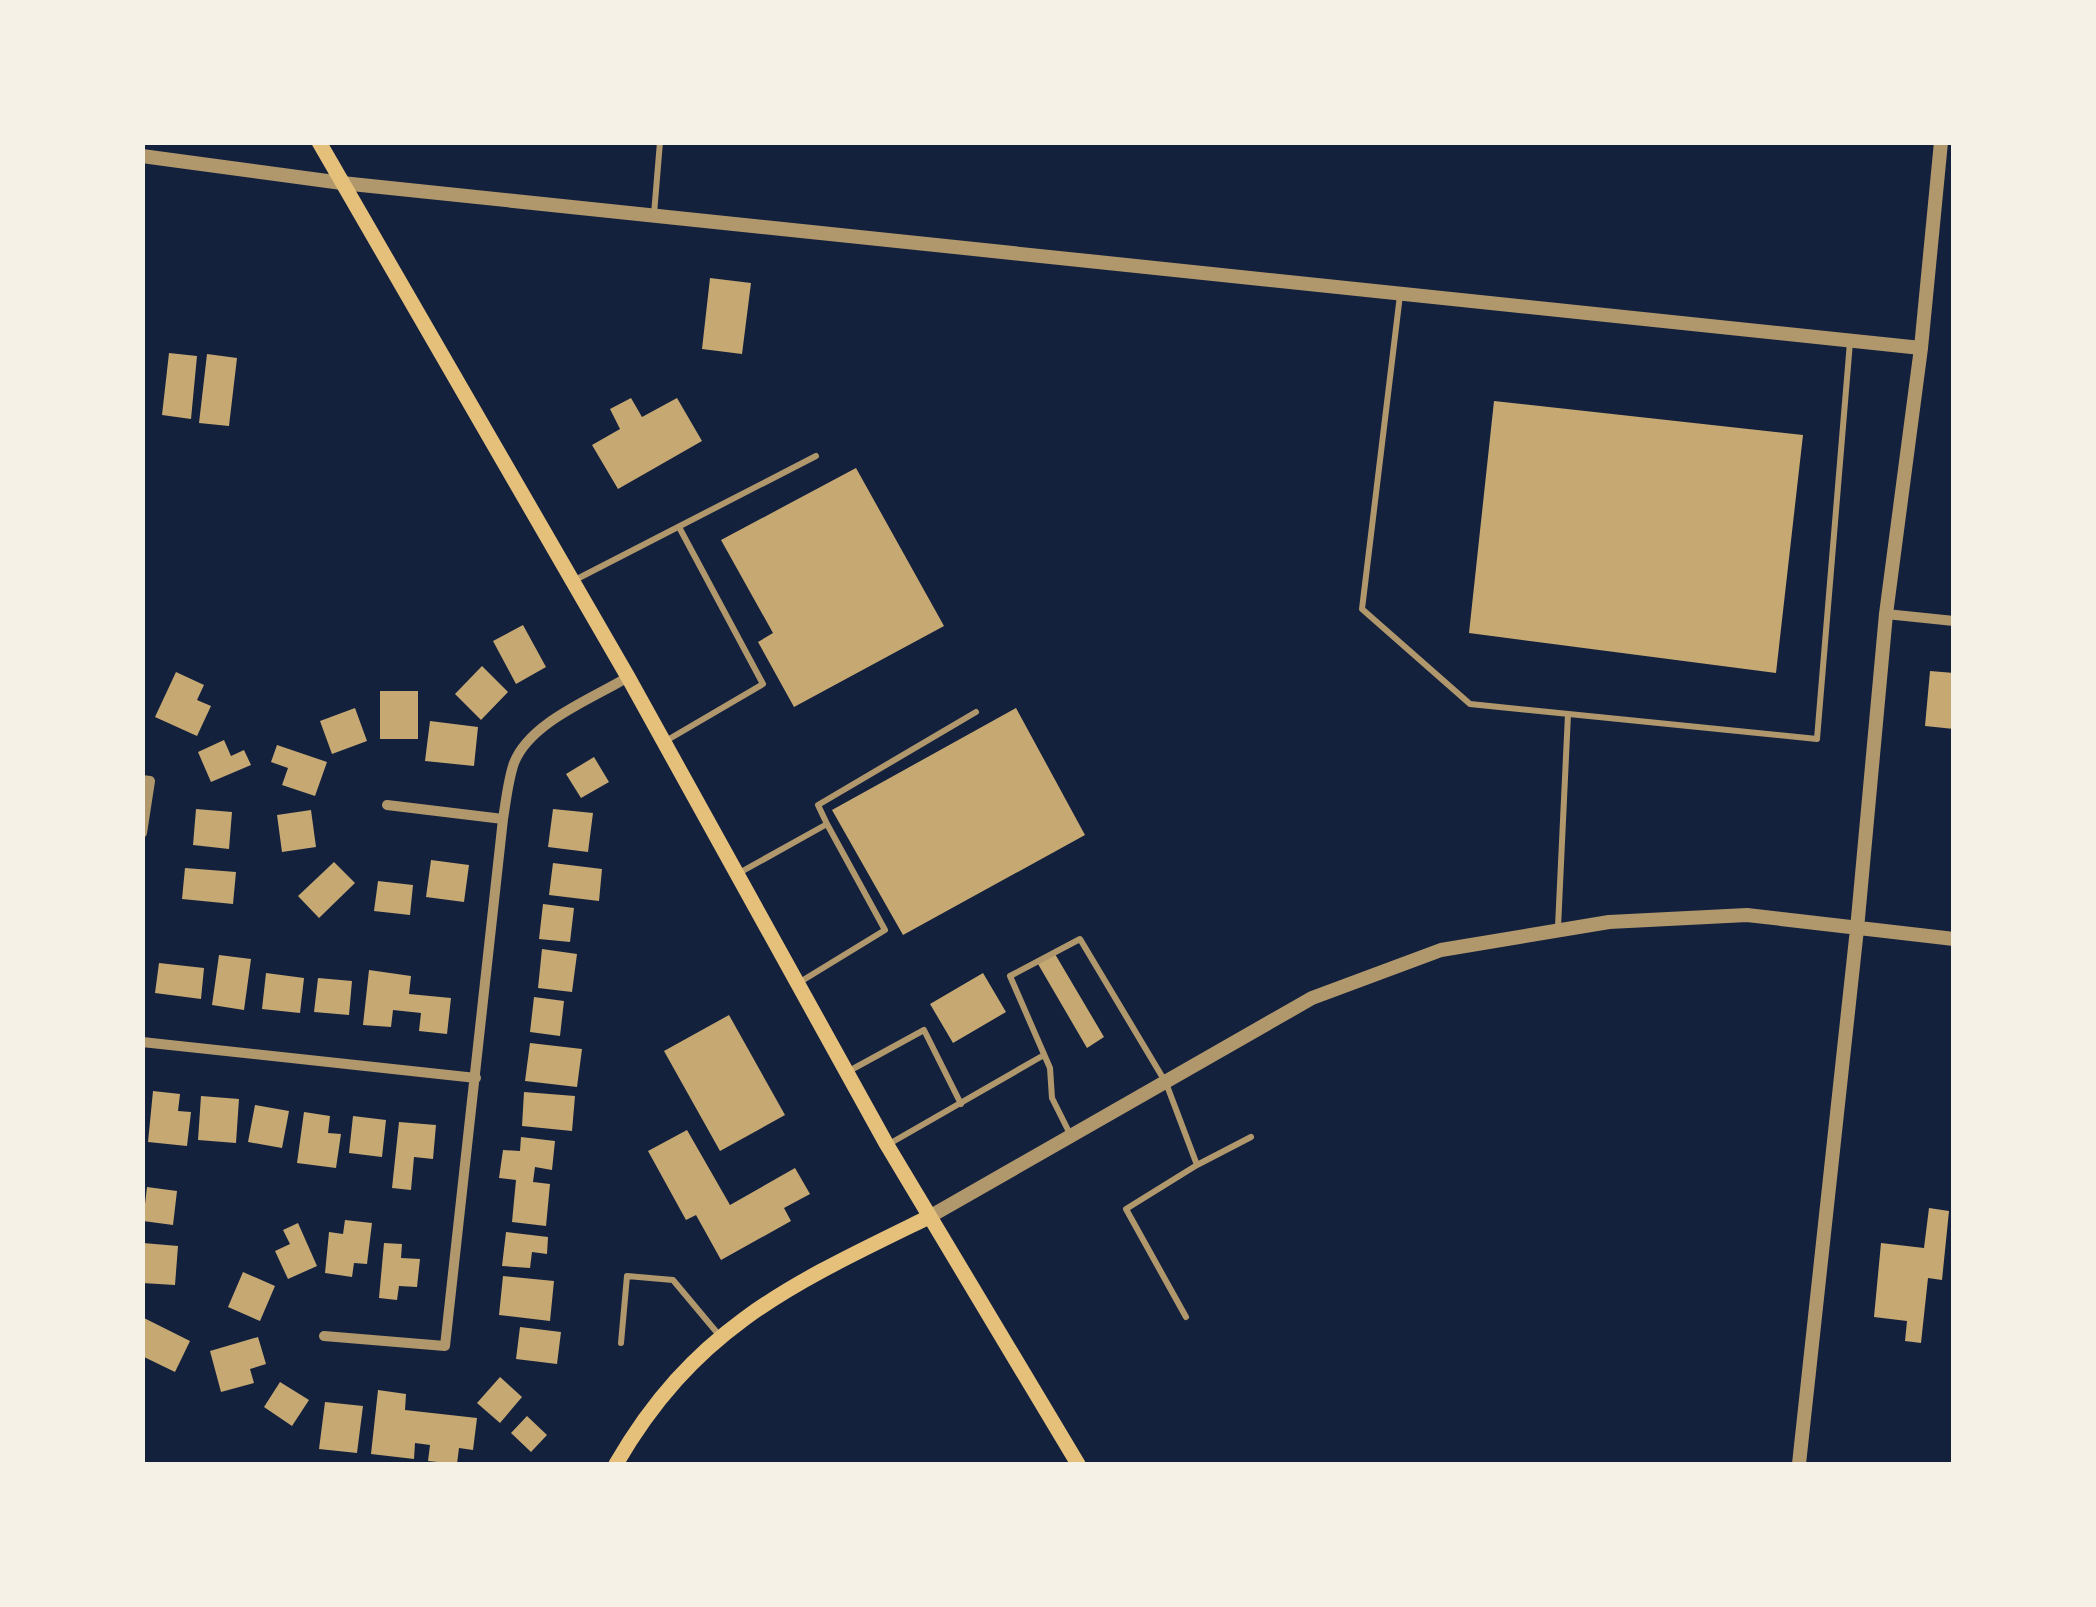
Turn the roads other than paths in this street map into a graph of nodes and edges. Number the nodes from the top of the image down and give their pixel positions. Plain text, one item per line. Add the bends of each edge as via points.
1 (319, 142) edge
2 (660, 142) edge
3 (1941, 142) edge
4 (142, 156) edge
5 (342, 182) junction
6 (654, 215) junction
7 (1400, 294) junction
8 (1850, 340) junction
9 (1921, 348) junction
10 (816, 456) dead end
11 (678, 526) junction
12 (572, 581) junction
13 (1886, 614) junction
14 (1954, 621) edge
15 (628, 677) junction
16 (976, 712) dead end
17 (1568, 714) junction
18 (664, 742) junction
19 (146, 781) edge
20 (387, 806) dead end
21 (503, 819) junction
22 (827, 824) junction
23 (142, 833) edge
24 (738, 873) junction
25 (1857, 929) junction
26 (1558, 931) junction
27 (1954, 939) edge
28 (800, 982) junction
29 (142, 1042) edge
30 (1044, 1055) junction
31 (850, 1071) junction
32 (476, 1078) junction
33 (1166, 1083) junction
34 (960, 1104) junction
35 (1072, 1137) junction
36 (1251, 1137) dead end
37 (888, 1145) junction
38 (1197, 1165) junction
39 (930, 1217) junction
40 (1186, 1316) dead end
41 (324, 1336) dead end
42 (720, 1336) junction
43 (621, 1343) dead end
44 (616, 1464) edge
45 (1078, 1464) edge
46 (1798, 1464) edge

1 - 5 main road
2 - 6 lane
3 - 9 street
4 - 5 street
5 - 6 street
5 - 12 main road
6 - 7 street
7 - 8 street
7 - 17 lane via 1362,609 1470,704
8 - 9 street
8 - 17 lane via 1817,740
9 - 13 street
10 - 11 lane
11 - 12 lane
11 - 18 lane via 763,684
12 - 15 main road
13 - 14 street
13 - 25 street
15 - 18 main road
15 - 21 street via 524,743
16 - 22 lane via 818,805
17 - 26 lane
18 - 24 main road
19 - 23 street
20 - 21 street
21 - 32 street
22 - 24 lane
22 - 28 lane via 885,930
24 - 28 main road
25 - 26 street via 1747,916 1608,922
25 - 27 street
25 - 46 street
26 - 33 street via 1441,950 1312,998
28 - 31 main road
29 - 32 street
30 - 33 lane via 1010,976 1080,939
30 - 34 lane
30 - 35 lane via 1052,1098
31 - 34 lane via 924,1030
31 - 37 main road
32 - 41 street via 445,1346
33 - 35 street
33 - 38 lane
34 - 37 lane
35 - 39 street
36 - 38 lane
37 - 39 main road
38 - 40 lane via 1126,1210
39 - 42 main road via 792,1284
39 - 45 main road
42 - 43 lane via 673,1280 628,1276
42 - 44 main road via 641,1421

